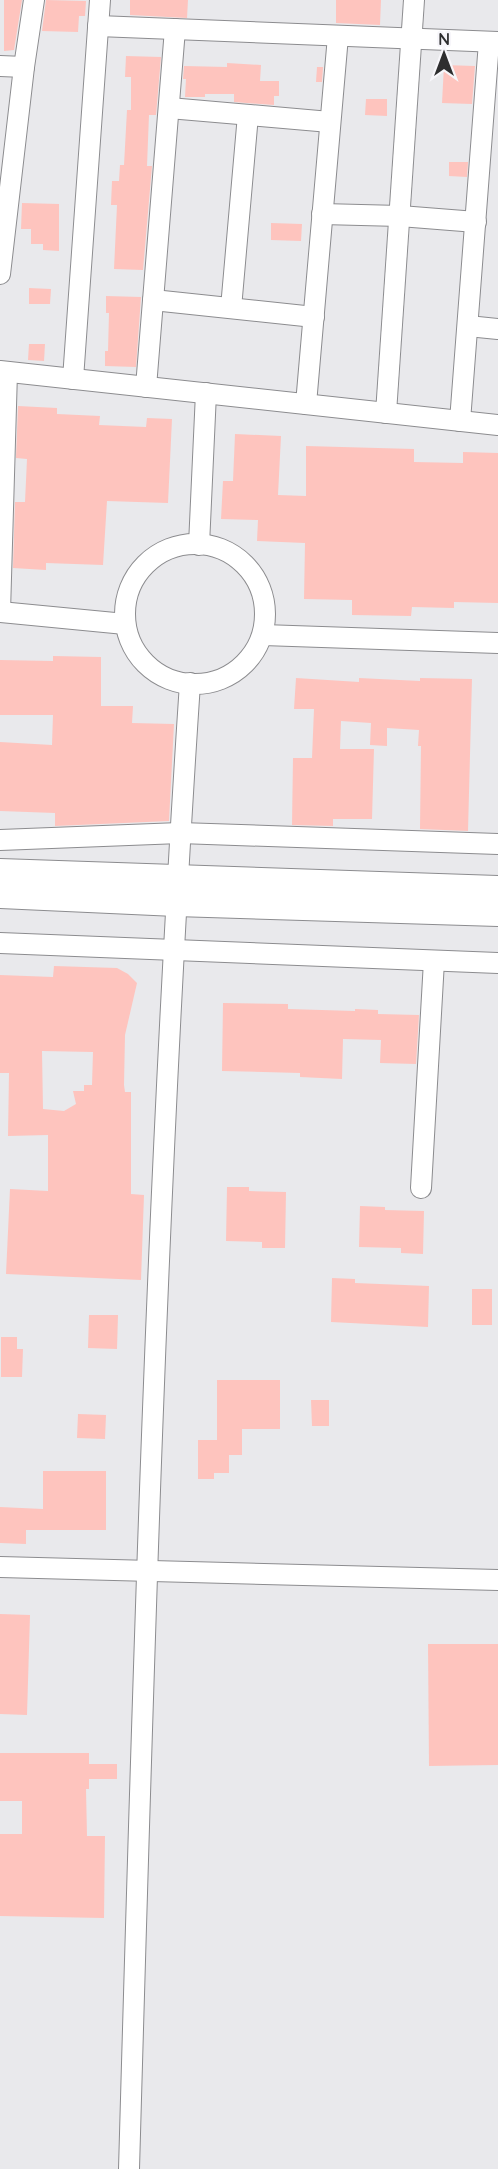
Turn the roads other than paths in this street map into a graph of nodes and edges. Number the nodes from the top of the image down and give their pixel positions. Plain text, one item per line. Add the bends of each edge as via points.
1 (34, 0) edge
2 (100, 0) edge
3 (414, 0) edge
4 (98, 26) junction
5 (175, 29) junction
6 (338, 36) junction
7 (412, 39) junction
8 (494, 42) edge
9 (0, 66) edge
10 (24, 66) junction
11 (169, 108) junction
12 (248, 115) junction
13 (491, 120) edge
14 (330, 122) junction
15 (322, 214) junction
16 (400, 216) junction
17 (476, 222) junction
18 (0, 272) edge
19 (153, 300) junction
20 (231, 308) junction
21 (314, 316) junction
22 (468, 326) junction
23 (498, 329) edge
24 (4, 371) edge
25 (73, 379) junction
26 (146, 387) junction
27 (206, 393) junction
28 (306, 404) junction
29 (386, 413) junction
30 (460, 421) junction
31 (498, 425) edge
32 (199, 545) junction
33 (0, 612) edge
34 (125, 624) junction
35 (263, 635) junction
36 (498, 643) edge
37 (190, 682) junction
38 (180, 833) junction
39 (0, 840) edge
40 (498, 844) edge
41 (0, 872) edge
42 (177, 878) junction
43 (498, 889) edge
44 (0, 895) edge
45 (176, 903) junction
46 (498, 913) edge
47 (0, 943) edge
48 (174, 950) junction
49 (434, 961) junction
50 (498, 963) edge
51 (421, 1188) dead end
52 (0, 1567) edge
53 (146, 1571) junction
54 (498, 1580) edge
55 (129, 2169) edge

1 - 10 street
2 - 4 street
3 - 7 street
4 - 5 street
4 - 25 street
5 - 6 street
5 - 11 street
6 - 7 street
6 - 14 street
7 - 8 street
7 - 16 street
8 - 13 street
9 - 10 street
10 - 18 street
11 - 12 street
11 - 19 street
12 - 14 street
12 - 20 street
13 - 17 street
14 - 15 street
15 - 16 street
15 - 21 street
16 - 17 street
16 - 29 street
17 - 22 street
19 - 20 street
19 - 26 street
20 - 21 street
21 - 28 street
22 - 23 street
22 - 30 street
24 - 25 street
24 - 33 street
25 - 26 street
26 - 27 street
27 - 28 street
27 - 32 street
28 - 29 street
29 - 30 street
30 - 31 street
32 - 34 street via 185,544 159,554 139,572 127,595
32 - 35 street via 211,545 238,558 256,578 266,604
33 - 34 street
34 - 37 street via 134,650 153,671 172,681
35 - 36 street
35 - 37 street via 252,656 232,675 205,684
37 - 38 street
38 - 39 street
38 - 40 street
38 - 42 street
41 - 42 main road
42 - 43 main road
42 - 45 street
44 - 45 main road
45 - 46 main road
45 - 48 street
47 - 48 street
48 - 49 street
48 - 53 street
49 - 50 street
49 - 51 street
52 - 53 street
53 - 54 street
53 - 55 street

